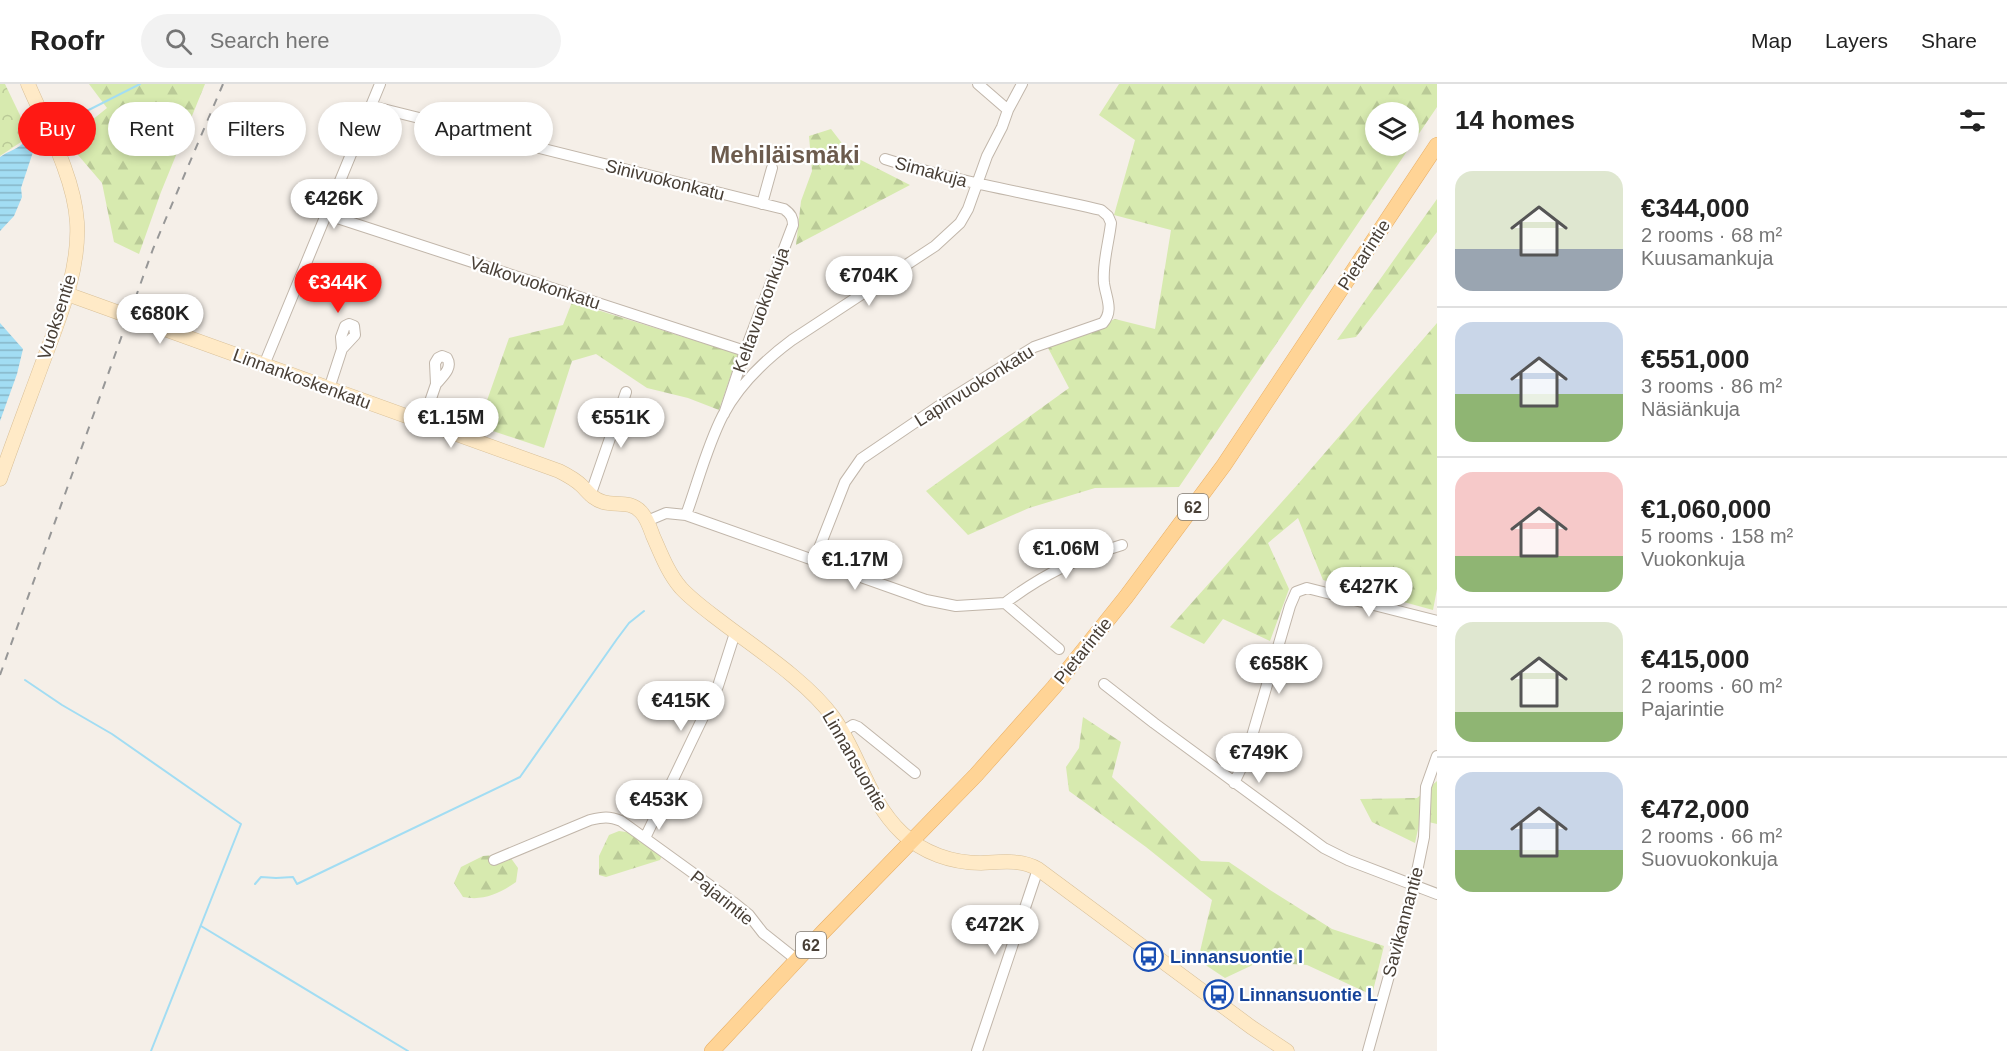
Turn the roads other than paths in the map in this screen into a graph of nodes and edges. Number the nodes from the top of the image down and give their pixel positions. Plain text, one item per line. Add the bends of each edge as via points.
1 (28, 84) edge
2 (380, 84) edge
3 (978, 84) edge
4 (1022, 84) edge
5 (373, 102) edge
6 (1008, 110) junction
7 (402, 114) edge
8 (1437, 145) edge
9 (350, 156) edge
10 (885, 159) dead end
11 (772, 168) dead end
12 (977, 184) junction
13 (762, 204) junction
14 (784, 209) joint
15 (325, 214) junction
16 (67, 294) junction
17 (342, 349) dead end
18 (745, 351) junction
19 (264, 365) junction
20 (436, 384) dead end
21 (329, 389) junction
22 (626, 392) dead end
23 (724, 414) junction
24 (423, 422) junction
25 (0, 479) edge
26 (590, 496) junction
27 (686, 515) junction
28 (647, 521) junction
29 (1122, 545) dead end
30 (814, 561) junction
31 (1005, 603) junction
32 (1437, 621) edge
33 (735, 633) junction
34 (1059, 649) dead end
35 (1104, 684) dead end
36 (842, 732) junction
37 (1437, 756) edge
38 (915, 773) dead end
39 (1234, 783) junction
40 (645, 838) junction
41 (913, 842) junction
42 (494, 860) dead end
43 (1038, 869) junction
44 (1414, 886) junction
45 (1437, 894) edge
46 (797, 960) junction
47 (712, 1051) edge
48 (976, 1051) edge
49 (1287, 1051) edge
50 (1368, 1051) edge

1 - 16 street, Vuoksentie via 72,191 77,220
2 - 5 street
3 - 6 street
4 - 6 street
6 - 12 street
7 - 13 street, Sinivuokonkatu
8 - 41 main road, Pietarintie / 62 via 1247,432 1160,551 1016,732
9 - 15 street
10 - 12 street, Simakuja
11 - 13 street
12 - 23 street via 960,222 935,246 771,356
12 - 30 street, Lapinvuokonkatu via 1101,210 1108,216 1111,223 1103,277 1109,302 1107,318 1097,326 1034,347 861,459 845,482
13 - 14 street, Sinivuokonkatu
14 - 18 street, Keltavuokonkuja via 793,225
15 - 18 street, Valkovuokonkatu
15 - 19 street
16 - 19 street, Linnankoskenkatu
16 - 25 street, Vuoksentie
17 - 21 street
18 - 23 street, Keltavuokonkuja
19 - 21 street, Linnankoskenkatu
20 - 24 street
21 - 24 street, Linnankoskenkatu
22 - 26 street
23 - 27 street
24 - 26 street, Linnankoskenkatu via 559,471 581,484
26 - 28 street, Linnankoskenkatu via 633,506
27 - 28 street via 666,513
27 - 30 street
28 - 33 street, Linnansuontie via 665,565 681,589
29 - 31 street via 1056,569
30 - 31 street via 941,603
31 - 34 street
32 - 39 street via 1301,589 1293,597 1245,760
33 - 36 street, Linnansuontie via 809,690
33 - 40 street via 718,686
35 - 39 street
36 - 38 street via 853,725 858,727
36 - 41 street, Linnansuontie via 888,818
37 - 44 street, Savikannantie via 1426,787 1424,837
39 - 44 street via 1324,848
40 - 42 street, Pajarintie via 621,821 604,816
40 - 46 street, Pajarintie via 742,909 763,933
41 - 43 street, Linnansuontie via 952,861 1017,862
41 - 46 main road, Pietarintie / 62
43 - 48 street
43 - 49 street, Linnansuontie
44 - 45 street
44 - 50 street, Savikannantie
46 - 47 main road, Pietarintie / 62

